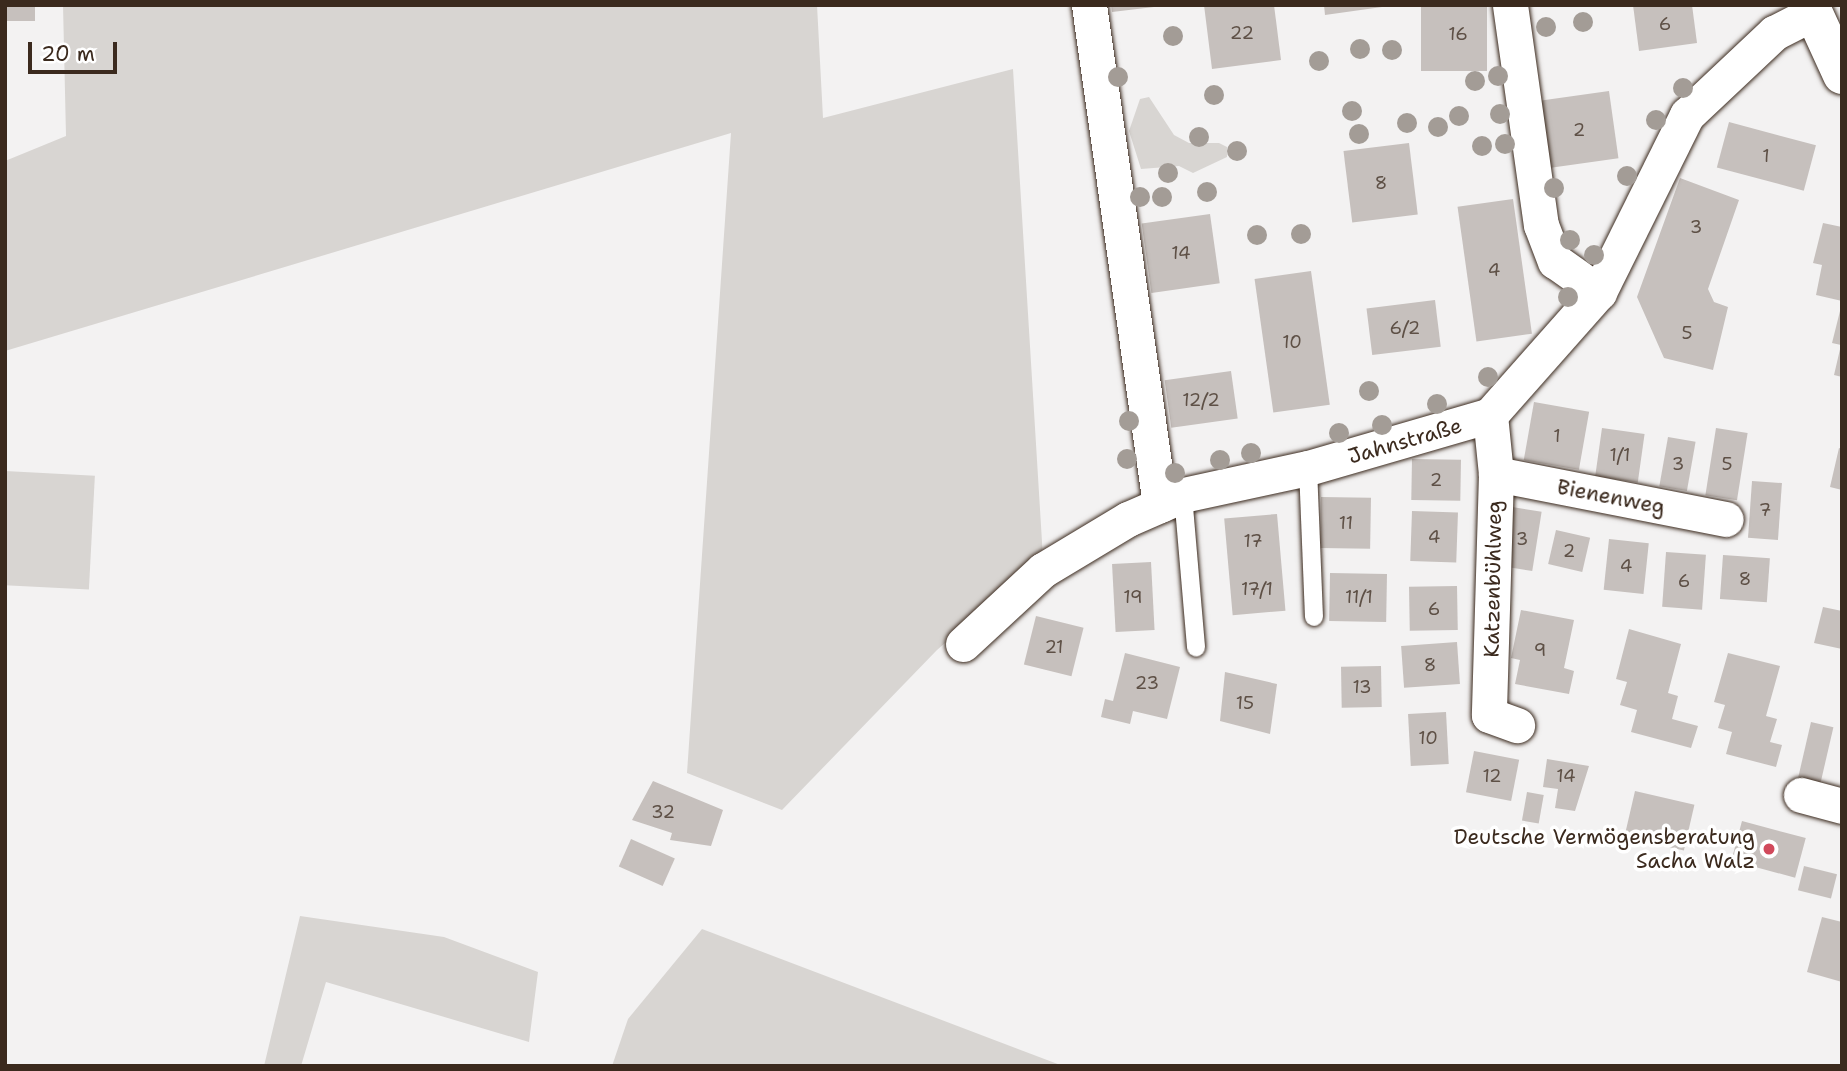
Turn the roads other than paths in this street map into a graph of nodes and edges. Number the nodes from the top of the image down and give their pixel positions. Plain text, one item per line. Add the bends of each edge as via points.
1 (1089, 5) edge
2 (1510, 5) edge
3 (1811, 9) edge
4 (1841, 72) edge
5 (1599, 292) junction
6 (1490, 415) junction
7 (1308, 468) junction
8 (1496, 474) junction
9 (1171, 500) junction
10 (1726, 519) dead end
11 (1314, 617) dead end
12 (963, 644) dead end
13 (1196, 647) dead end
14 (1517, 725) dead end
15 (1801, 795) dead end
16 (1842, 806) edge

1 - 9 street
2 - 5 street via 1541,225 1555,261
3 - 4 main road
3 - 5 street, Jahnstraße via 1774,33 1687,115
5 - 6 street, Jahnstraße
6 - 7 street, Jahnstraße
6 - 8 street, Katzenbühlweg
7 - 9 street, Jahnstraße
7 - 11 lane
8 - 10 street, Bienenweg
8 - 14 street, Katzenbühlweg via 1489,715
9 - 12 street, Jahnstraße via 1043,570
9 - 13 lane
15 - 16 street

